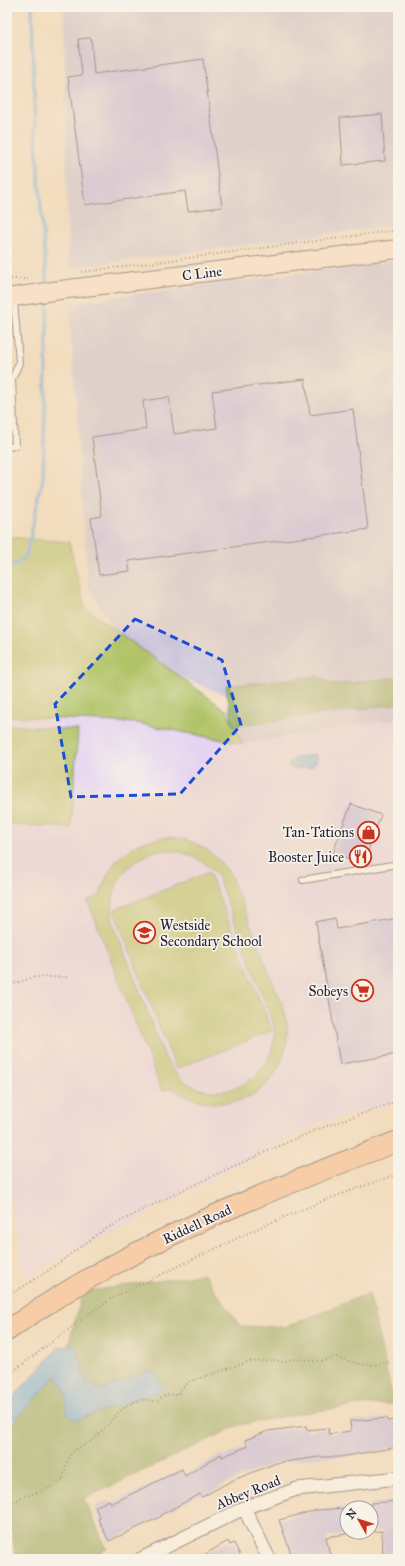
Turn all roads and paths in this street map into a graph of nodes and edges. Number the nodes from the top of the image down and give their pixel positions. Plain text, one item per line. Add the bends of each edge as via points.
1 (398, 230) edge
2 (398, 249) edge
3 (81, 272) dead end
4 (7, 279) edge
5 (43, 288) junction
6 (11, 298) edge
7 (9, 379) edge
8 (7, 447) edge
9 (398, 864) edge
10 (303, 880) dead end
11 (68, 977) dead end
12 (7, 986) edge
13 (398, 1101) edge
14 (398, 1141) edge
15 (398, 1174) edge
16 (7, 1297) edge
17 (7, 1331) edge
18 (391, 1362) dead end
19 (7, 1376) edge
20 (398, 1478) edge
21 (7, 1506) edge
22 (244, 1508) junction
23 (141, 1559) edge
24 (269, 1559) edge

1 - 3 path
2 - 5 street, C Line
4 - 5 path
5 - 6 street, C Line
6 - 7 lane via 19,363
7 - 8 lane via 15,446
9 - 10 lane
11 - 12 path via 34,977
13 - 16 path via 314,1131 148,1207 102,1231
14 - 17 main road, Riddell Road via 204,1219 73,1288
15 - 19 path via 265,1225 114,1297
18 - 21 path via 359,1364 336,1357 320,1361 250,1361 189,1382 178,1395 165,1395 153,1401 138,1401 120,1411 92,1442 72,1453 63,1480
20 - 22 street, Abbey Road via 297,1489
22 - 23 street, Abbey Road
22 - 24 street

